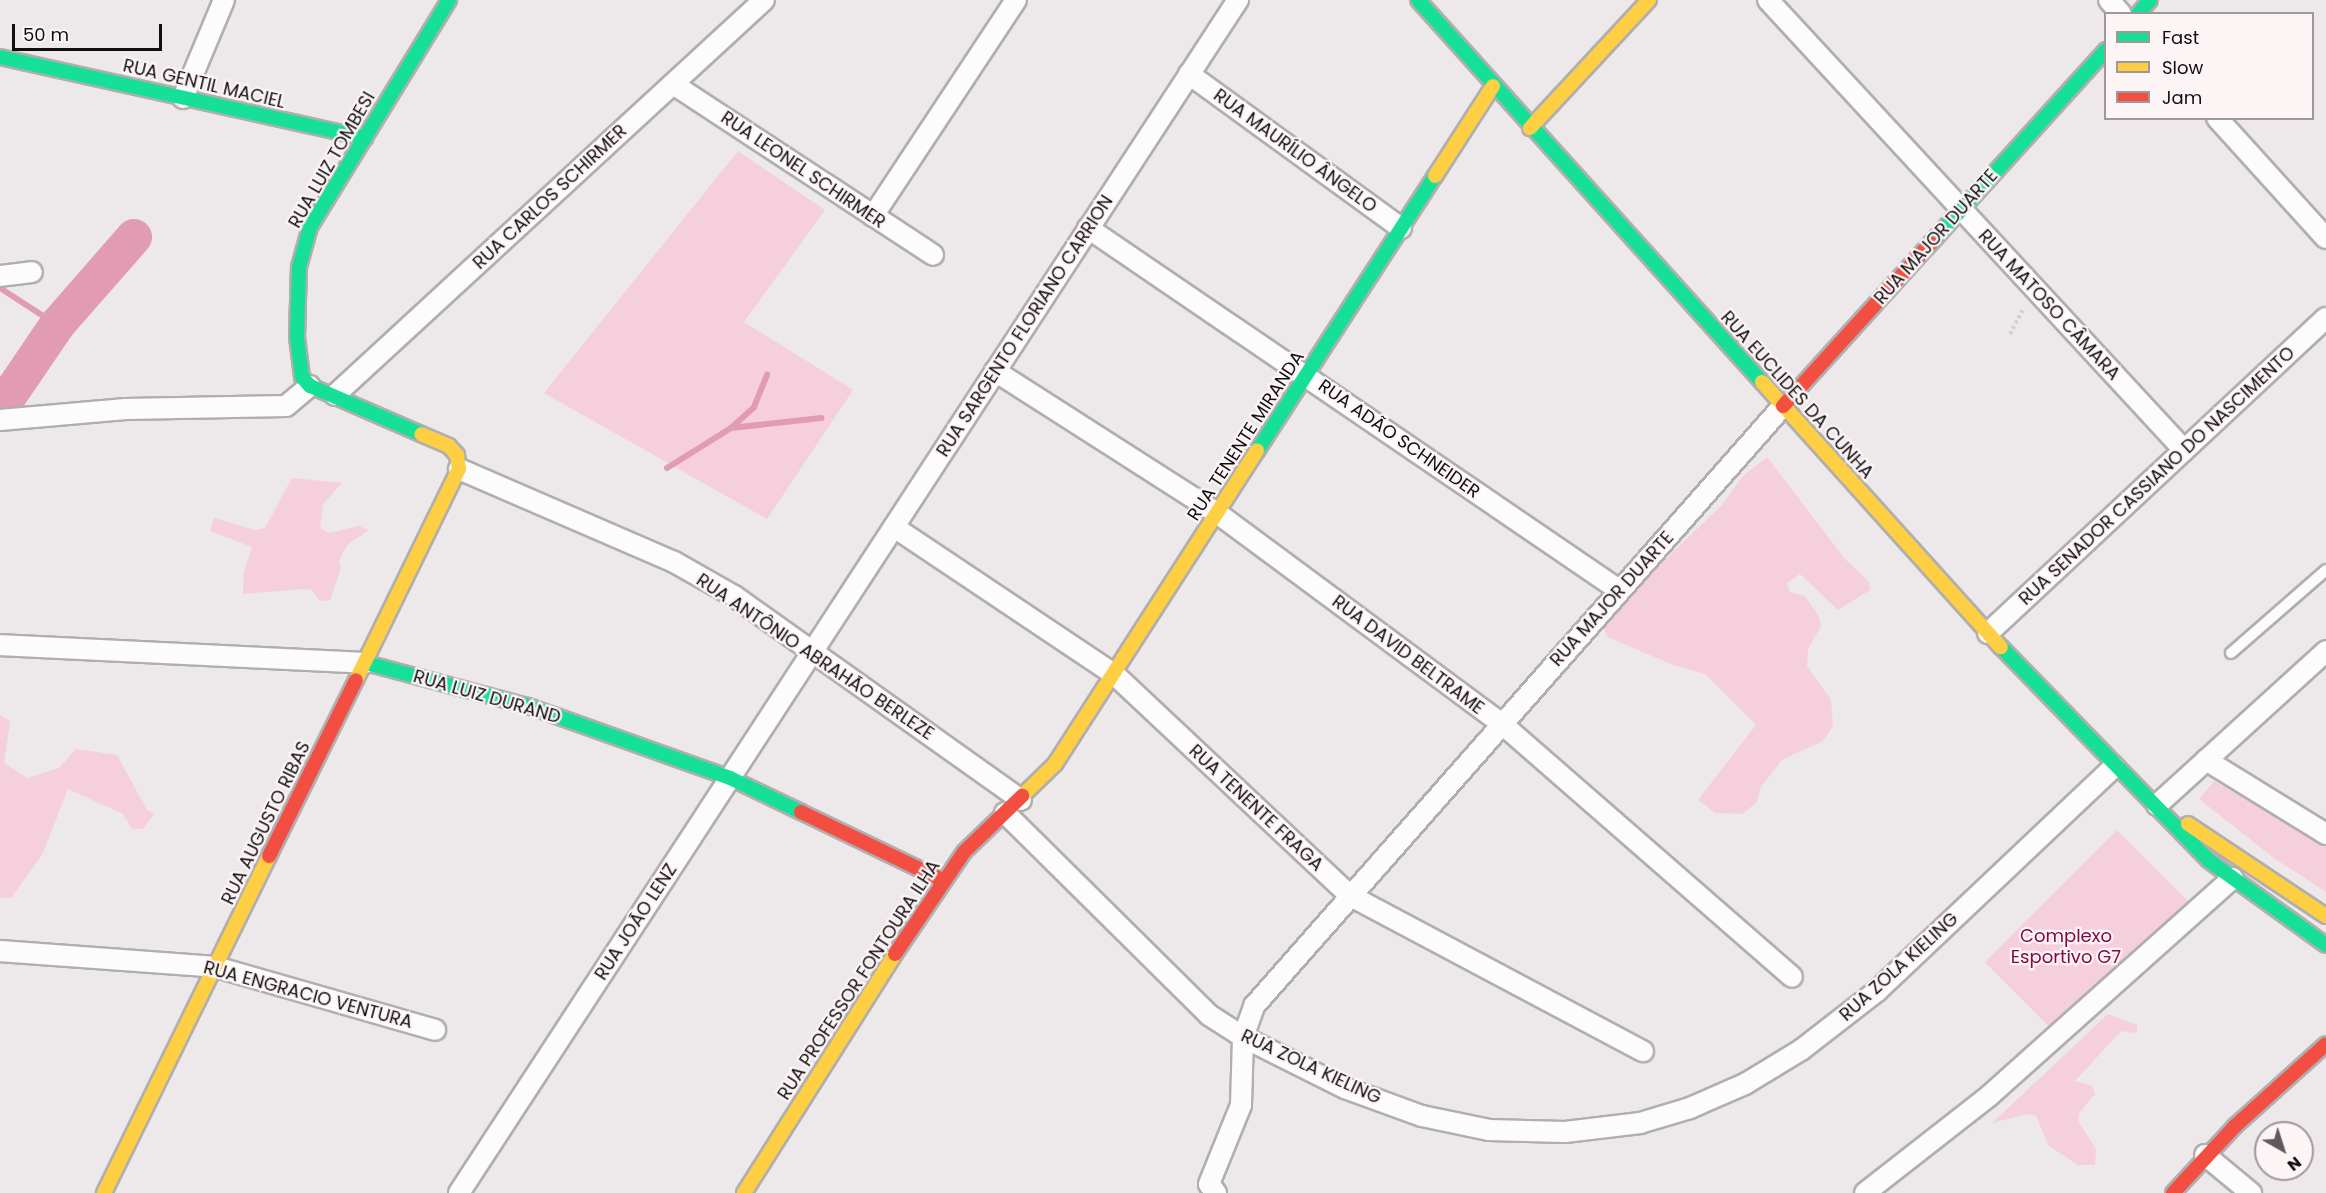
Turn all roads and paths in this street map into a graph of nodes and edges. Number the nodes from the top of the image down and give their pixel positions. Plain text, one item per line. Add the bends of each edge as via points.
1 (224, 0) edge
2 (449, 0) edge
3 (764, 0) edge
4 (1016, 0) edge
5 (1238, 0) edge
6 (1418, 0) edge
7 (1649, 0) edge
8 (1768, 0) edge
9 (2109, 0) edge
10 (2150, 0) edge
11 (2119, 12) edge
12 (2140, 12) edge
13 (2104, 52) edge
14 (0, 57) edge
15 (1189, 74) junction
16 (673, 84) junction
17 (1493, 86) junction
18 (183, 98) junction
19 (2219, 120) edge
20 (1530, 128) junction
21 (365, 138) junction
22 (1961, 210) junction
23 (873, 216) junction
24 (1088, 228) junction
25 (1401, 228) junction
26 (2326, 238) edge
27 (933, 255) dead end
28 (32, 272) dead end
29 (0, 276) edge
30 (2024, 308) dead end
31 (2326, 318) edge
32 (2010, 334) dead end
33 (995, 371) junction
34 (1307, 375) junction
35 (310, 386) junction
36 (335, 395) junction
37 (1783, 406) junction
38 (0, 420) edge
39 (2184, 450) junction
40 (459, 469) junction
41 (1217, 513) junction
42 (894, 527) junction
43 (2326, 570) edge
44 (1619, 590) junction
45 (1988, 633) junction
46 (0, 645) edge
47 (2326, 651) edge
48 (812, 652) junction
49 (2231, 653) dead end
50 (366, 663) junction
51 (1113, 674) junction
52 (1501, 723) junction
53 (2206, 760) junction
54 (2114, 767) junction
55 (730, 778) junction
56 (1021, 800) junction
57 (2157, 805) junction
58 (1005, 813) junction
59 (2326, 834) edge
60 (2263, 873) junction
61 (2233, 878) junction
62 (942, 880) junction
63 (1348, 895) junction
64 (2326, 916) edge
65 (2326, 945) edge
66 (0, 951) edge
67 (216, 967) junction
68 (1792, 977) dead end
69 (435, 1030) dead end
70 (1243, 1037) junction
71 (2326, 1044) edge
72 (1643, 1051) dead end
73 (2205, 1155) junction
74 (104, 1193) edge
75 (459, 1193) edge
76 (744, 1193) edge
77 (1216, 1193) edge
78 (1865, 1193) edge
79 (2173, 1193) edge
80 (2251, 1193) edge

1 - 18 street
2 - 21 street, RUA LUIZ TOMBESI
3 - 16 street, RUA CARLOS SCHIRMER
4 - 23 street
5 - 15 street, RUA SARGENTO FLORIANO CARRION
6 - 17 street, RUA EUCLIDES DA CUNHA
7 - 20 street
8 - 22 street, RUA MATOSO CÂMARA
9 - 11 street
10 - 12 street
13 - 22 street, RUA MAJOR DUARTE
14 - 18 street, RUA GENTIL MACIEL
15 - 24 street, RUA SARGENTO FLORIANO CARRION
15 - 25 street, RUA MAURÍLIO ÂNGELO
16 - 23 street, RUA LEONEL SCHIRMER
16 - 36 street, RUA CARLOS SCHIRMER
17 - 20 street, RUA EUCLIDES DA CUNHA
17 - 25 street, RUA TENENTE MIRANDA
18 - 21 street, RUA GENTIL MACIEL
19 - 26 street
20 - 37 street, RUA EUCLIDES DA CUNHA
21 - 35 street, RUA LUIZ TOMBESI via 304,244 299,267 298,347 302,377
22 - 37 street, RUA MAJOR DUARTE
22 - 39 street, RUA MATOSO CÂMARA
23 - 27 street, RUA LEONEL SCHIRMER
24 - 33 street, RUA SARGENTO FLORIANO CARRION
24 - 34 street, RUA ADÃO SCHNEIDER
25 - 34 street, RUA TENENTE MIRANDA
28 - 29 street
30 - 32 path
31 - 39 street, RUA SENADOR CASSIANO DO NASCIMENTO
33 - 41 street, RUA DAVID BELTRAME
33 - 42 street, RUA SARGENTO FLORIANO CARRION
34 - 41 street, RUA TENENTE MIRANDA
34 - 44 street, RUA ADÃO SCHNEIDER
35 - 36 street
35 - 38 street via 285,406 126,409
36 - 40 street via 449,446 457,455
37 - 44 street, RUA MAJOR DUARTE
37 - 45 street, RUA EUCLIDES DA CUNHA
39 - 45 street, RUA SENADOR CASSIANO DO NASCIMENTO
40 - 48 street, RUA ANTÔNIO ABRAHÃO BERLEZE via 674,562 734,596
40 - 50 street, RUA AUGUSTO RIBAS
41 - 51 street, RUA TENENTE MIRANDA
41 - 52 street, RUA DAVID BELTRAME
42 - 48 street, RUA SARGENTO FLORIANO CARRION
42 - 51 street, RUA TENENTE FRAGA
43 - 49 lane
44 - 52 street, RUA MAJOR DUARTE
45 - 54 street, RUA EUCLIDES DA CUNHA
46 - 50 street, RUA LUIZ DURAND
47 - 53 street
48 - 55 street, RUA JOÃO LENZ
48 - 56 street, RUA ANTÔNIO ABRAHÃO BERLEZE
50 - 55 street, RUA LUIZ DURAND via 528,706
50 - 67 street, RUA AUGUSTO RIBAS
51 - 56 street, RUA TENENTE MIRANDA via 1056,764
51 - 63 street, RUA TENENTE FRAGA
52 - 63 street, RUA MAJOR DUARTE
52 - 68 street, RUA DAVID BELTRAME
53 - 57 street
53 - 59 street
54 - 57 street, RUA EUCLIDES DA CUNHA
54 - 70 street, RUA ZOLA KIELING via 1877,991 1801,1050 1745,1084 1690,1108 1640,1123 1565,1132 1489,1130 1422,1116 1345,1088
55 - 62 street, RUA LUIZ DURAND
55 - 75 street, RUA JOÃO LENZ
56 - 58 street, RUA PROFESSOR FONTOURA ILHA
57 - 60 street, RUA EUCLIDES DA CUNHA
57 - 61 street, RUA EUCLIDES DA CUNHA via 2208,860
58 - 62 street, RUA PROFESSOR FONTOURA ILHA via 964,852
58 - 70 street, RUA ZOLA KIELING via 1209,1015
60 - 61 street via 2244,872
60 - 64 street, RUA EUCLIDES DA CUNHA
61 - 65 street, RUA EUCLIDES DA CUNHA
61 - 78 street via 1989,1096
62 - 76 street, RUA PROFESSOR FONTOURA ILHA
63 - 70 street, RUA MAJOR DUARTE via 1254,1006
63 - 72 street, RUA TENENTE FRAGA
66 - 67 street, RUA ENGRACIO VENTURA
67 - 69 street, RUA ENGRACIO VENTURA
67 - 74 street, RUA AUGUSTO RIBAS
70 - 77 street, RUA MAJOR DUARTE via 1241,1105 1209,1184
71 - 73 street
73 - 79 street
73 - 80 street

